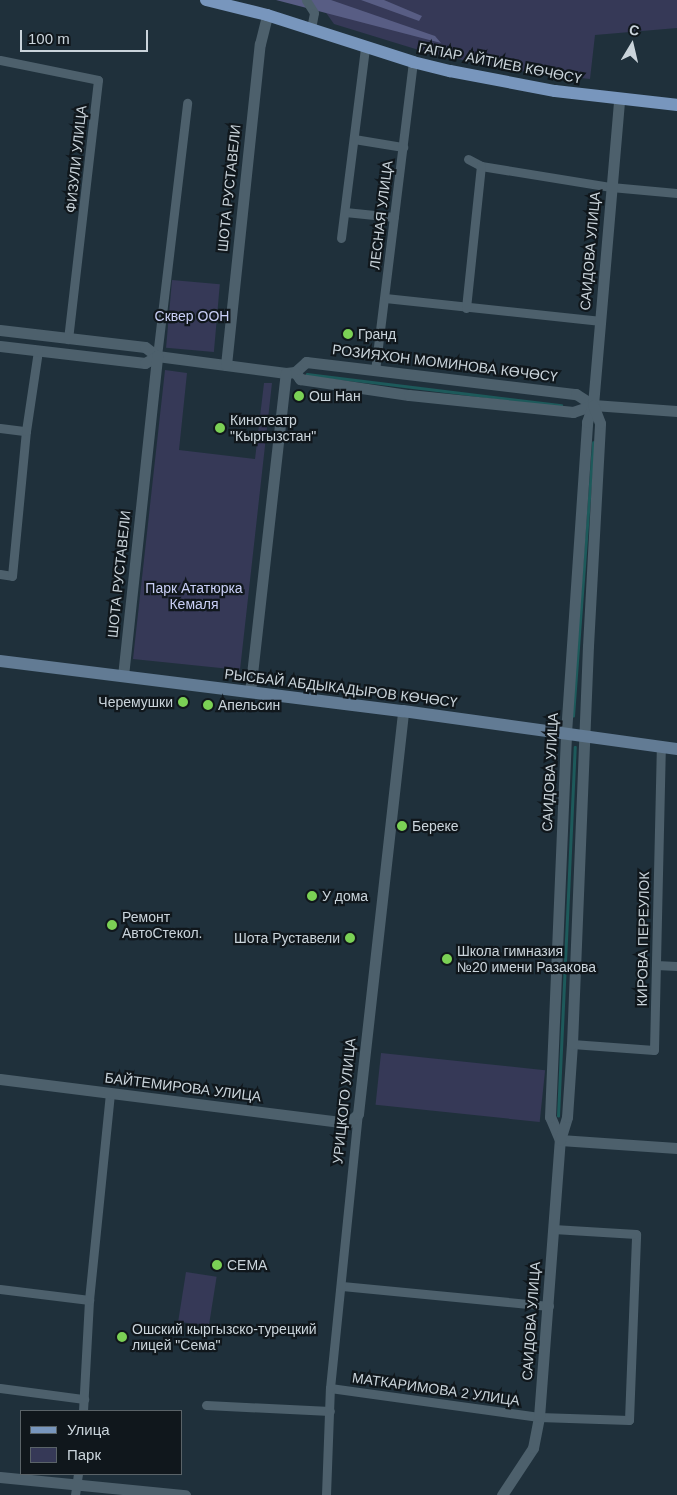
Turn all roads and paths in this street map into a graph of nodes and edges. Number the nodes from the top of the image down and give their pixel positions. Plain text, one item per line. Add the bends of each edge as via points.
1 (206, 0) edge
2 (306, 0) edge
3 (267, 15) junction
4 (311, 28) junction
5 (365, 48) junction
6 (0, 60) edge
7 (413, 62) junction
8 (620, 100) junction
9 (187, 103) dead end
10 (677, 105) edge
11 (354, 139) junction
12 (403, 147) junction
13 (468, 159) dead end
14 (481, 166) junction
15 (611, 187) junction
16 (677, 193) edge
17 (345, 212) junction
18 (394, 217) junction
19 (341, 238) dead end
20 (385, 298) junction
21 (466, 308) junction
22 (599, 321) junction
23 (0, 330) edge
24 (68, 339) junction
25 (0, 346) edge
26 (38, 351) junction
27 (157, 356) junction
28 (226, 365) junction
29 (375, 370) junction
30 (290, 373) junction
31 (593, 405) junction
32 (677, 411) edge
33 (0, 428) edge
34 (26, 432) junction
35 (0, 574) edge
36 (0, 661) edge
37 (123, 676) junction
38 (250, 692) junction
39 (403, 711) junction
40 (566, 733) junction
41 (584, 735) junction
42 (661, 746) junction
43 (677, 749) edge
44 (656, 965) junction
45 (677, 966) edge
46 (572, 1044) junction
47 (0, 1079) edge
48 (110, 1093) junction
49 (358, 1114) junction
50 (560, 1140) junction
51 (677, 1148) edge
52 (553, 1229) junction
53 (342, 1286) junction
54 (0, 1289) edge
55 (89, 1300) junction
56 (549, 1306) junction
57 (0, 1388) edge
58 (330, 1388) junction
59 (84, 1399) junction
60 (206, 1405) dead end
61 (83, 1410) edge
62 (330, 1411) junction
63 (539, 1416) junction
64 (0, 1477) edge
65 (76, 1484) edge
66 (185, 1495) edge
67 (326, 1495) edge
68 (502, 1495) edge

1 - 3 main road, ГАПАР АЙТИЕВ КӨЧӨСҮ
2 - 4 street via 314,13
3 - 4 main road, ГАПАР АЙТИЕВ КӨЧӨСҮ
3 - 28 street, ШОТА РУСТАВЕЛИ via 260,44
4 - 5 main road, ГАПАР АЙТИЕВ КӨЧӨСҮ
5 - 7 main road, ГАПАР АЙТИЕВ КӨЧӨСҮ
5 - 11 street
6 - 24 street, ФИЗУЛИ УЛИЦА via 98,80
7 - 8 main road, ГАПАР АЙТИЕВ КӨЧӨСҮ via 537,88
7 - 12 street, ЛЕСНАЯ УЛИЦА
8 - 10 main road, ГАПАР АЙТИЕВ КӨЧӨСҮ
8 - 15 street, САИДОВА УЛИЦА
9 - 27 street
11 - 12 street
11 - 17 street
12 - 18 street, ЛЕСНАЯ УЛИЦА
13 - 14 street
14 - 15 street
14 - 21 street
15 - 16 street
15 - 22 street, САИДОВА УЛИЦА
17 - 18 street
17 - 19 street
18 - 20 street, ЛЕСНАЯ УЛИЦА
20 - 21 street
20 - 29 street, ЛЕСНАЯ УЛИЦА
21 - 22 street
22 - 31 street, САИДОВА УЛИЦА
23 - 24 street, РОЗИЯХОН МОМИНОВА КӨЧӨСҮ
24 - 27 street, РОЗИЯХОН МОМИНОВА КӨЧӨСҮ via 145,347
25 - 26 street, РОЗИЯХОН МОМИНОВА КӨЧӨСҮ
26 - 27 street, РОЗИЯХОН МОМИНОВА КӨЧӨСҮ via 145,363
26 - 34 street
27 - 28 street, РОЗИЯХОН МОМИНОВА КӨЧӨСҮ
27 - 37 street, ШОТА РУСТАВЕЛИ
28 - 30 street, РОЗИЯХОН МОМИНОВА КӨЧӨСҮ
29 - 30 street, РОЗИЯХОН МОМИНОВА КӨЧӨСҮ via 306,362
29 - 31 street, РОЗИЯХОН МОМИНОВА КӨЧӨСҮ via 576,394
30 - 31 street, РОЗИЯХОН МОМИНОВА КӨЧӨСҮ via 300,379 409,395 573,412
30 - 38 street
31 - 32 street, РОЗИЯХОН МОМИНОВА КӨЧӨСҮ
31 - 40 street, САИДОВА УЛИЦА via 587,422
31 - 41 street, САИДОВА УЛИЦА via 600,424
33 - 34 street
34 - 35 street via 12,576
36 - 37 main road, РЫСБАЙ АБДЫКАДЫРОВ КӨЧӨСҮ
37 - 38 main road, РЫСБАЙ АБДЫКАДЫРОВ КӨЧӨСҮ
38 - 39 main road, РЫСБАЙ АБДЫКАДЫРОВ КӨЧӨСҮ
39 - 40 main road, РЫСБАЙ АБДЫКАДЫРОВ КӨЧӨСҮ
39 - 49 street, УРИЦКОГО УЛИЦА
40 - 41 main road, РЫСБАЙ АБДЫКАДЫРОВ КӨЧӨСҮ
40 - 50 street, САИДОВА УЛИЦА via 550,1117
41 - 42 main road, РЫСБАЙ АБДЫКАДЫРОВ КӨЧӨСҮ
41 - 46 street, САИДОВА УЛИЦА
42 - 43 main road, РЫСБАЙ АБДЫКАДЫРОВ КӨЧӨСҮ
42 - 44 street, КИРОВА ПЕРЕУЛОК
44 - 45 street
44 - 46 street, КИРОВА ПЕРЕУЛОК via 654,1050
46 - 50 street, САИДОВА УЛИЦА via 567,1117
47 - 48 street, БАЙТЕМИРОВА УЛИЦА
48 - 49 street, БАЙТЕМИРОВА УЛИЦА via 348,1123
48 - 55 street
49 - 53 street, УРИЦКОГО УЛИЦА
50 - 51 street
50 - 52 street, САИДОВА УЛИЦА
52 - 56 street, САИДОВА УЛИЦА
52 - 63 street, МАТКАРИМОВА 2 УЛИЦА via 636,1234 629,1420
53 - 56 street
53 - 58 street, УРИЦКОГО УЛИЦА
54 - 55 street
55 - 59 street
56 - 63 street, САИДОВА УЛИЦА
57 - 59 street
58 - 62 street, УРИЦКОГО УЛИЦА
58 - 63 street, МАТКАРИМОВА 2 УЛИЦА
59 - 61 street
60 - 62 street
62 - 67 street, УРИЦКОГО УЛИЦА
63 - 68 street, САИДОВА УЛИЦА via 533,1448
64 - 65 street
65 - 66 street

